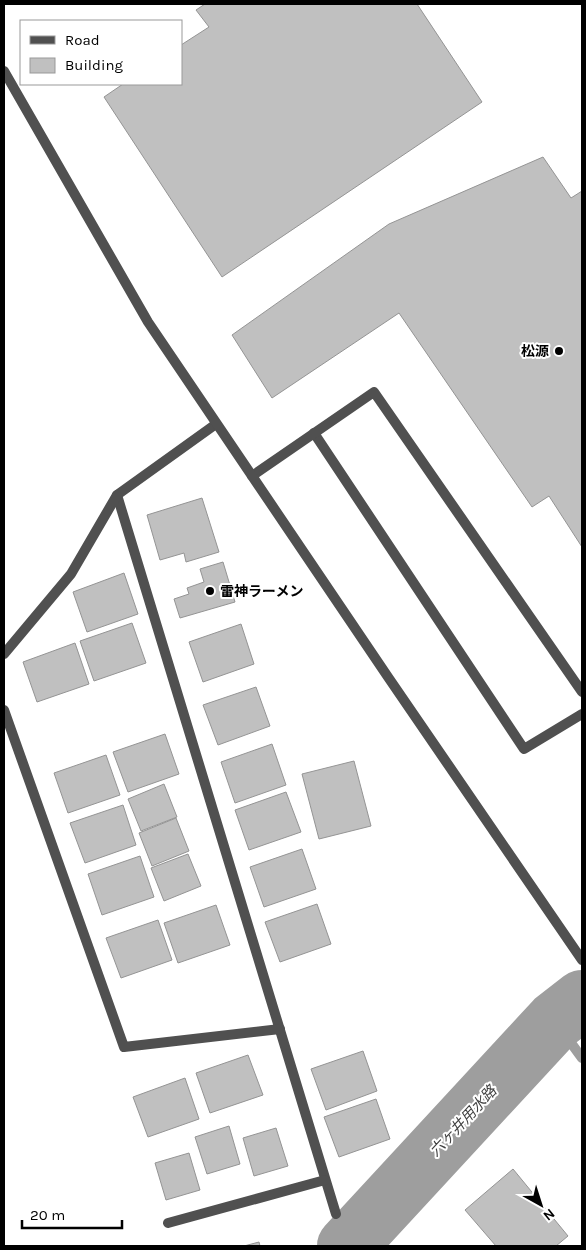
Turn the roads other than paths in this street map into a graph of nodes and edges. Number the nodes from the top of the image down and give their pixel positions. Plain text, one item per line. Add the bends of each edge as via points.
1 (4, 71) edge
2 (216, 424) junction
3 (314, 433) junction
4 (252, 476) junction
5 (118, 495) junction
6 (4, 654) edge
7 (582, 692) edge
8 (4, 710) edge
9 (582, 714) edge
10 (582, 960) edge
11 (280, 1029) junction
12 (325, 1180) junction
13 (336, 1214) dead end
14 (168, 1223) dead end

1 - 2 street via 148,322
2 - 4 street
2 - 5 street
3 - 4 street
3 - 7 street via 374,392
3 - 9 street via 524,749
4 - 10 street
5 - 6 street via 71,574
5 - 11 street
8 - 11 street via 124,1047
11 - 12 street
12 - 13 street
12 - 14 street

